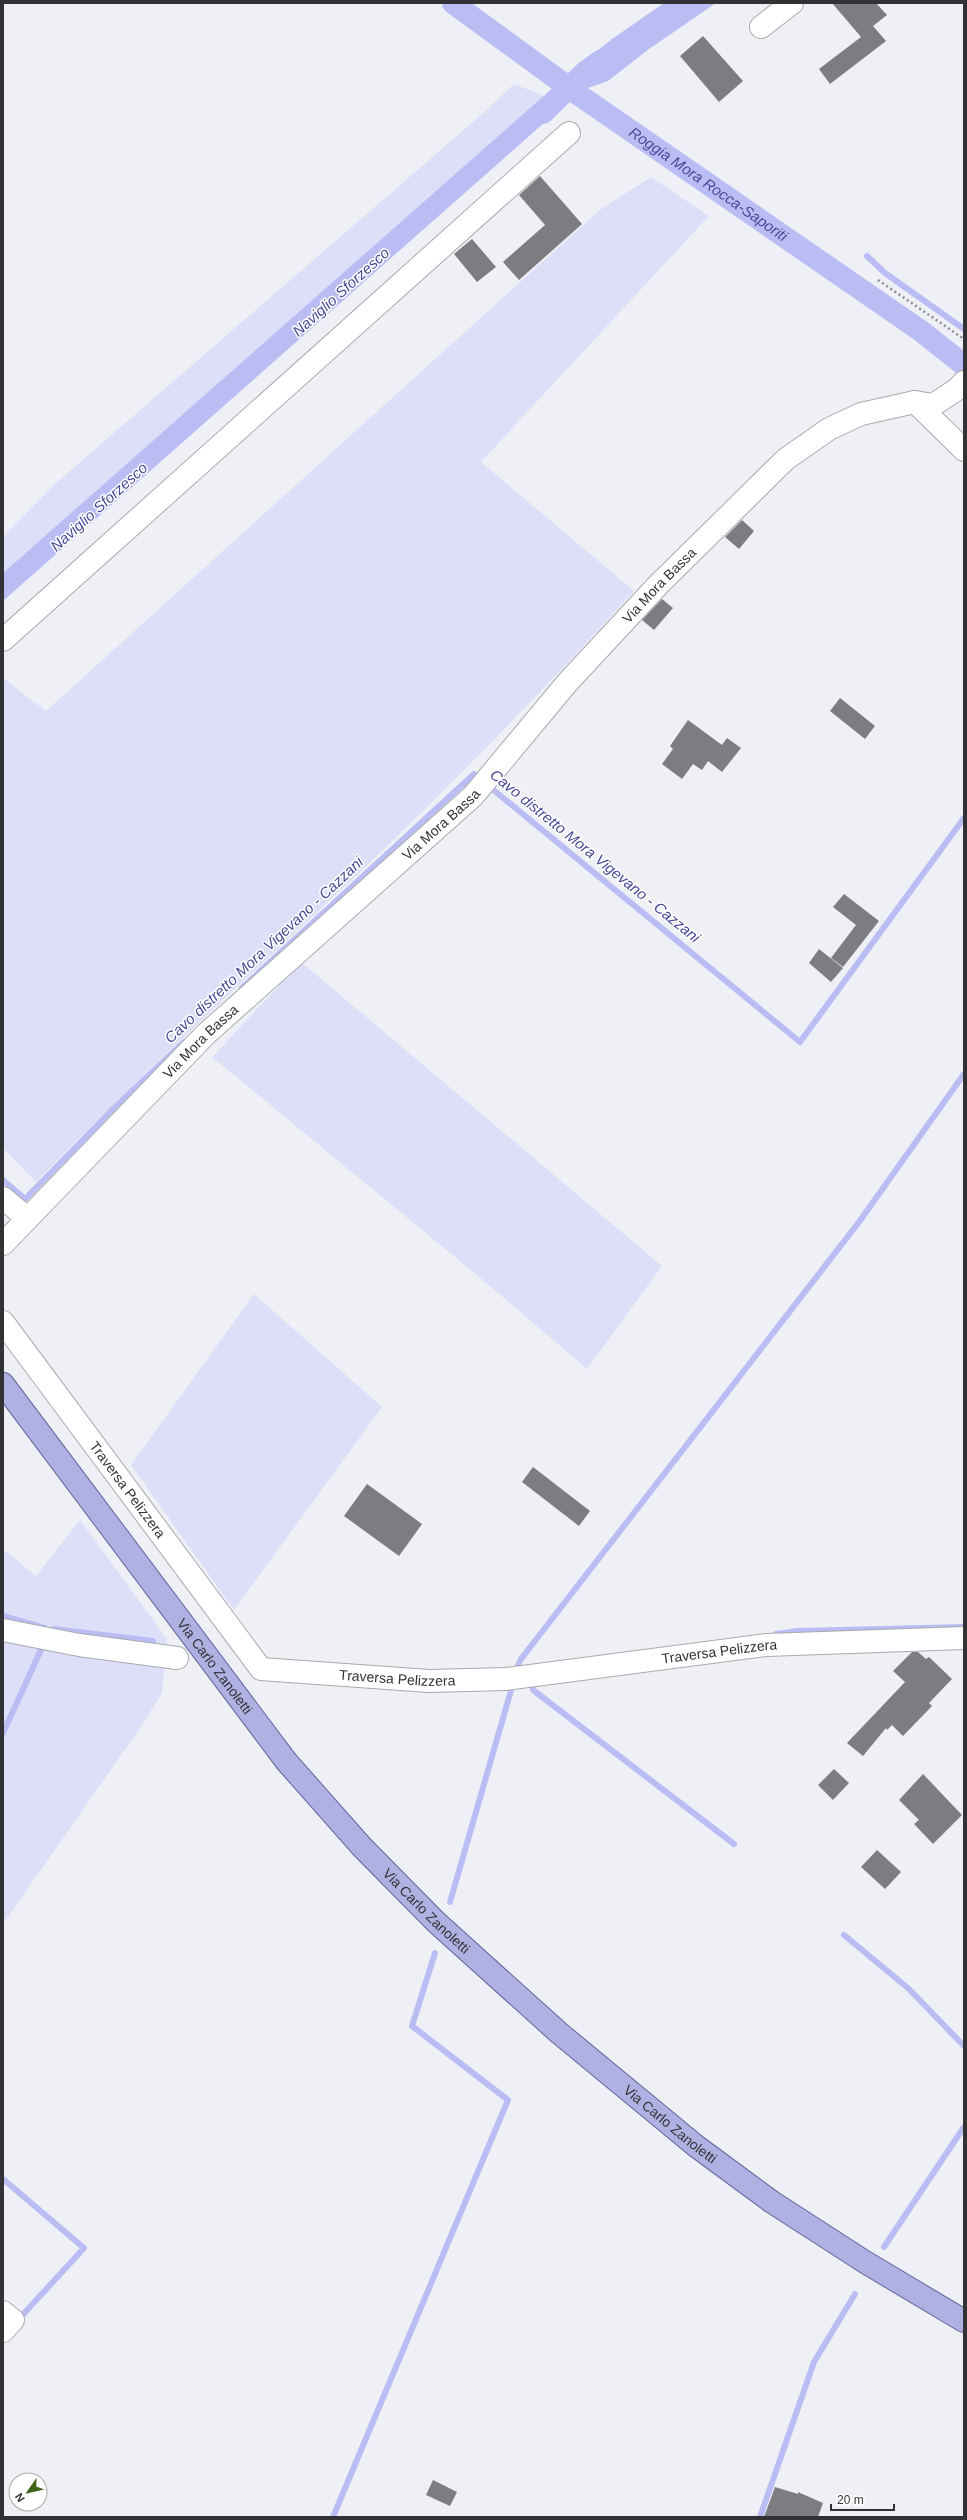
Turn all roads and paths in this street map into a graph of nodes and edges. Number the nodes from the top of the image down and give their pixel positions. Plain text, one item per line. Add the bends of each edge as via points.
1 (792, 3) edge
2 (761, 27) dead end
3 (569, 133) dead end
4 (878, 280) dead end
5 (964, 339) edge
6 (960, 386) edge
7 (915, 402) junction
8 (964, 450) edge
9 (3, 640) edge
10 (3, 1198) edge
11 (27, 1218) junction
12 (3, 1244) edge
13 (3, 1322) edge
14 (3, 1384) edge
15 (3, 1630) edge
16 (964, 1638) edge
17 (177, 1658) dead end
18 (3, 2312) edge
19 (964, 2320) edge
20 (3, 2331) edge

1 - 2 street
3 - 9 street
4 - 5 path
6 - 7 street, Via Mora Bassa via 933,405
7 - 8 street
7 - 11 street, Via Mora Bassa via 861,414 829,430 786,459 658,585 567,683 484,782 370,890 206,1034
10 - 11 street
11 - 12 street, Via Mora Bassa
13 - 16 street, Traversa Pelizzera via 262,1669 429,1681 506,1679 766,1645
14 - 19 main road, Via Carlo Zanoletti via 286,1760 362,1848 436,1922 558,2032 696,2146 772,2202 854,2255
15 - 17 street via 46,1639
18 - 20 street via 13,2320

